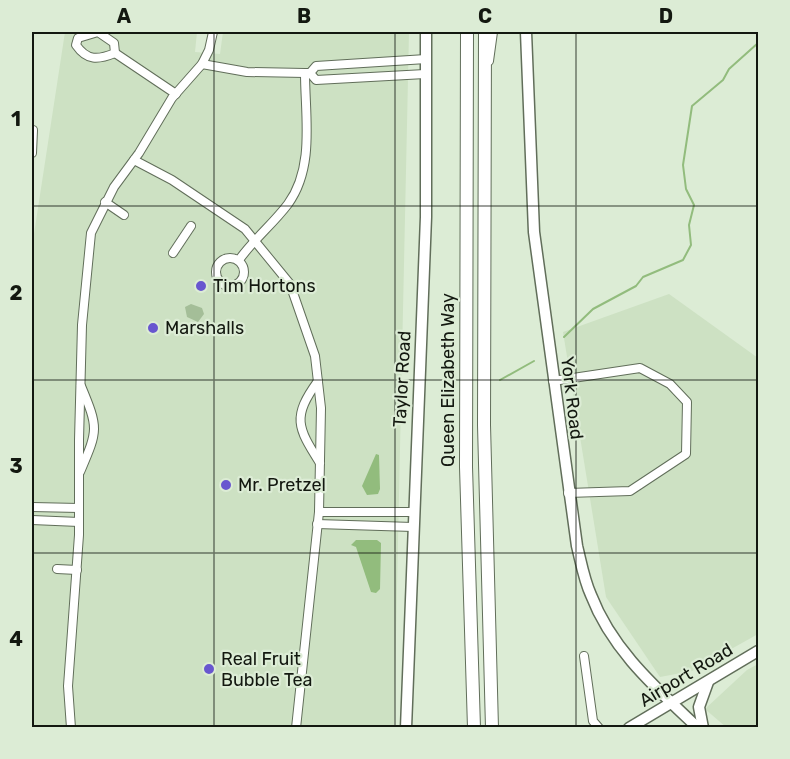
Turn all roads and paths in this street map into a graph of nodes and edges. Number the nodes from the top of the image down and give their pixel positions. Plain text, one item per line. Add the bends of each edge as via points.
1 (213, 32) edge
2 (426, 32) edge
3 (467, 32) edge
4 (485, 32) edge
5 (493, 32) edge
6 (526, 32) edge
7 (115, 53) dead end
8 (426, 59) junction
9 (202, 64) junction
10 (307, 73) junction
11 (425, 74) junction
12 (485, 76) junction
13 (176, 94) junction
14 (33, 130) edge
15 (32, 153) edge
16 (134, 160) junction
17 (105, 202) junction
18 (124, 215) dead end
19 (191, 226) dead end
20 (255, 241) junction
21 (173, 253) dead end
22 (239, 261) dead end
23 (318, 381) junction
24 (552, 381) junction
25 (80, 384) junction
26 (320, 464) junction
27 (79, 476) junction
28 (568, 493) junction
29 (32, 507) edge
30 (80, 508) junction
31 (319, 512) junction
32 (413, 512) junction
33 (32, 520) edge
34 (79, 522) junction
35 (318, 524) junction
36 (412, 527) junction
37 (57, 569) dead end
38 (77, 570) junction
39 (469, 576) junction
40 (488, 592) junction
41 (759, 651) edge
42 (584, 656) dead end
43 (710, 679) junction
44 (672, 703) junction
45 (71, 728) edge
46 (296, 728) edge
47 (406, 728) edge
48 (465, 728) edge
49 (474, 728) edge
50 (492, 728) edge
51 (497, 728) edge
52 (599, 728) edge
53 (629, 728) edge
54 (698, 728) edge
55 (703, 728) edge

1 - 9 street
2 - 8 main road, Taylor Road
3 - 39 highway, Queen Elizabeth Way
4 - 12 highway, Queen Elizabeth Way
5 - 12 street
6 - 24 main road, York Road via 534,232
7 - 13 street
8 - 10 street via 316,66
8 - 11 main road, Taylor Road
9 - 10 street via 247,72
9 - 13 street
10 - 11 street via 316,80
10 - 20 street via 306,157 300,179 289,203
11 - 32 main road, Taylor Road via 426,217
12 - 40 highway, Queen Elizabeth Way via 484,424
13 - 16 street
14 - 15 street
16 - 17 street
16 - 20 street via 226,216
17 - 18 street
17 - 25 street via 92,230 89,248
19 - 21 street
20 - 22 street
20 - 23 street via 290,284 315,356
23 - 26 street
23 - 26 street via 304,401 298,422
24 - 28 main road, York Road
24 - 28 street via 640,368 670,384 687,402 686,453 630,491
25 - 27 street
25 - 27 street via 96,421 95,436
26 - 31 street
27 - 30 street
28 - 44 main road, York Road via 591,595 632,663
29 - 30 street
30 - 34 street
31 - 32 street
31 - 35 street
32 - 36 main road, Taylor Road
33 - 34 street
34 - 38 street
35 - 36 street
35 - 46 street
36 - 47 main road, Taylor Road
37 - 38 street
38 - 45 street via 68,686
39 - 48 highway
39 - 49 highway, Queen Elizabeth Way
40 - 50 highway, Queen Elizabeth Way
40 - 51 highway
41 - 43 main road, Airport Road
42 - 52 street via 593,721
43 - 44 main road, Airport Road
43 - 55 main road via 699,707
44 - 53 main road, Airport Road
44 - 54 main road, York Road

